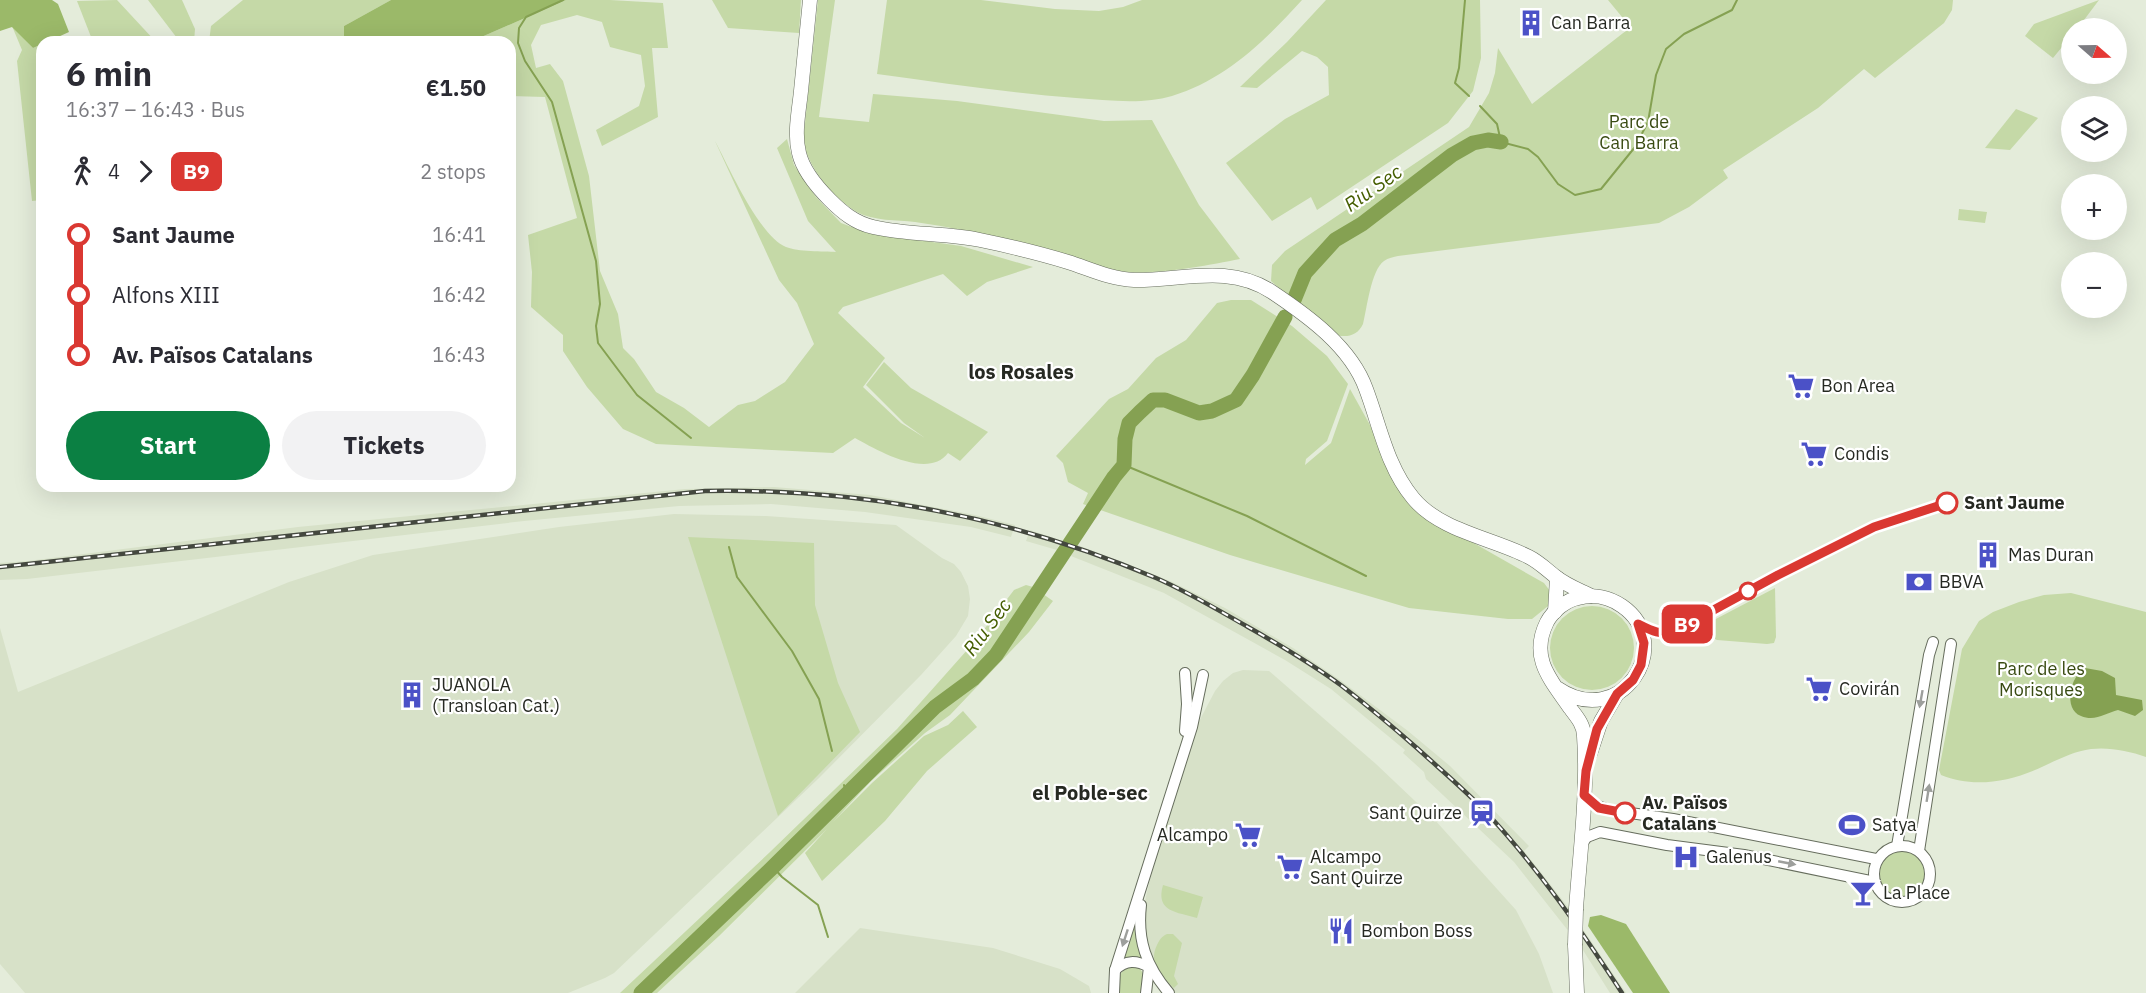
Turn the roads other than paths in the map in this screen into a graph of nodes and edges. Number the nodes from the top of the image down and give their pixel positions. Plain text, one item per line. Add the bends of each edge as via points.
1 (810, 0) edge
2 (962, 238) junction
3 (1371, 409) junction
4 (1557, 578) junction
5 (1591, 596) junction
6 (1555, 612) junction
7 (1933, 642) dead end
8 (1951, 644) dead end
9 (1185, 672) dead end
10 (1203, 675) dead end
11 (1557, 688) junction
12 (1617, 694) junction
13 (1180, 760) junction
14 (1586, 771) junction
15 (1584, 795) junction
16 (1581, 845) junction
17 (1897, 846) junction
18 (1919, 851) junction
19 (1876, 860) junction
20 (1875, 882) junction
21 (1143, 884) junction
22 (1149, 967) junction
23 (1115, 970) junction
24 (1114, 993) edge
25 (1146, 993) edge
26 (1169, 993) edge
27 (1577, 993) edge

1 - 2 main road via 797,130 799,152 808,174 841,211 861,223
2 - 3 main road via 1107,281 1219,285 1256,293 1331,350 1351,374
2 - 3 main road via 1031,252 1120,278 1214,276 1244,280 1269,290 1337,344 1366,388
3 - 4 main road via 1400,480 1421,506 1458,527 1533,559
4 - 5 main road
4 - 6 main road
5 - 6 main road via 1574,598
5 - 12 main road via 1611,600 1625,609 1635,619 1643,639 1640,668
6 - 11 main road via 1549,618 1540,646 1545,671
7 -> 17 street
18 -> 8 street
9 - 13 street via 1186,724
10 - 13 street
11 - 12 main road via 1587,700
11 - 14 main road via 1583,728
12 - 14 main road via 1597,729
13 - 21 street
14 - 15 main road
15 - 16 main road
15 - 19 street via 1593,804 1609,810
16 -> 20 street via 1600,832 1744,855
16 - 27 main road, bridge via 1575,945
17 - 18 street
17 - 19 street
18 - 20 street via 1929,865 1930,879 1922,895 1899,902 1891,900
19 - 20 street
21 - 22 street via 1139,923
21 -> 23 street
22 - 23 street via 1131,962
22 - 25 street
22 - 26 street
23 - 24 street

